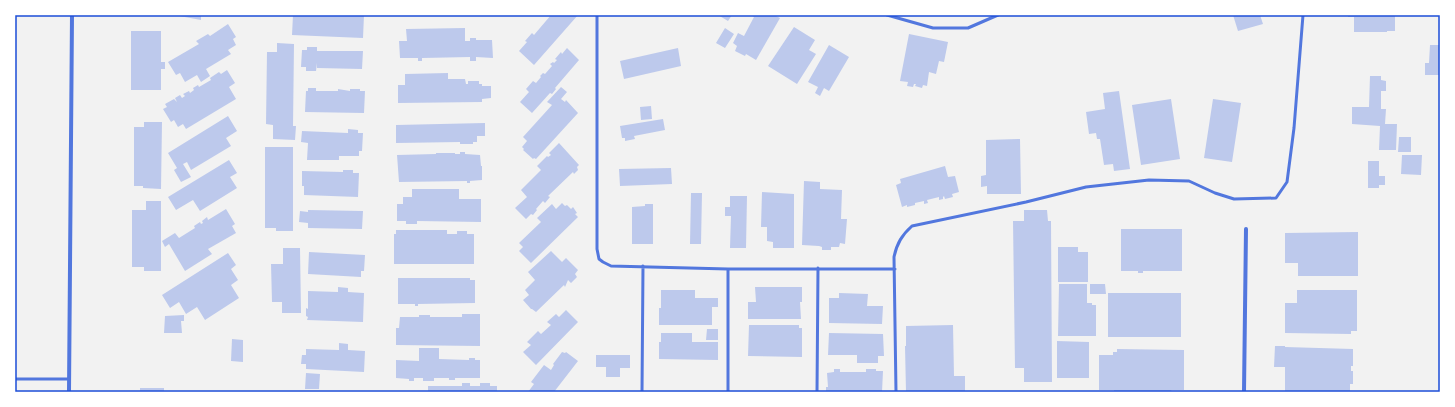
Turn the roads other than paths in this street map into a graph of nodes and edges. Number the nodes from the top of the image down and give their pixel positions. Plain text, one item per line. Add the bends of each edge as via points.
1 (72, 15) edge
2 (597, 15) edge
3 (887, 15) edge
4 (998, 15) edge
5 (1303, 15) edge
6 (1246, 229) dead end
7 (643, 266) junction
8 (818, 268) junction
9 (728, 269) junction
10 (895, 269) junction
11 (15, 379) edge
12 (69, 379) junction
13 (69, 392) edge
14 (642, 392) edge
15 (728, 392) edge
16 (818, 392) edge
17 (896, 392) edge
18 (1244, 392) edge

1 - 12 street
2 - 7 lane via 598,254 602,262 611,266
3 - 4 lane via 933,28 968,28
5 - 10 lane via 1287,182 1276,198 1234,199 1189,181 1149,180 1086,187 912,226 896,245
6 - 18 street
7 - 9 lane
7 - 14 lane
8 - 9 lane
8 - 10 lane
8 - 16 lane
9 - 15 lane
10 - 17 lane
11 - 12 lane
12 - 13 street

